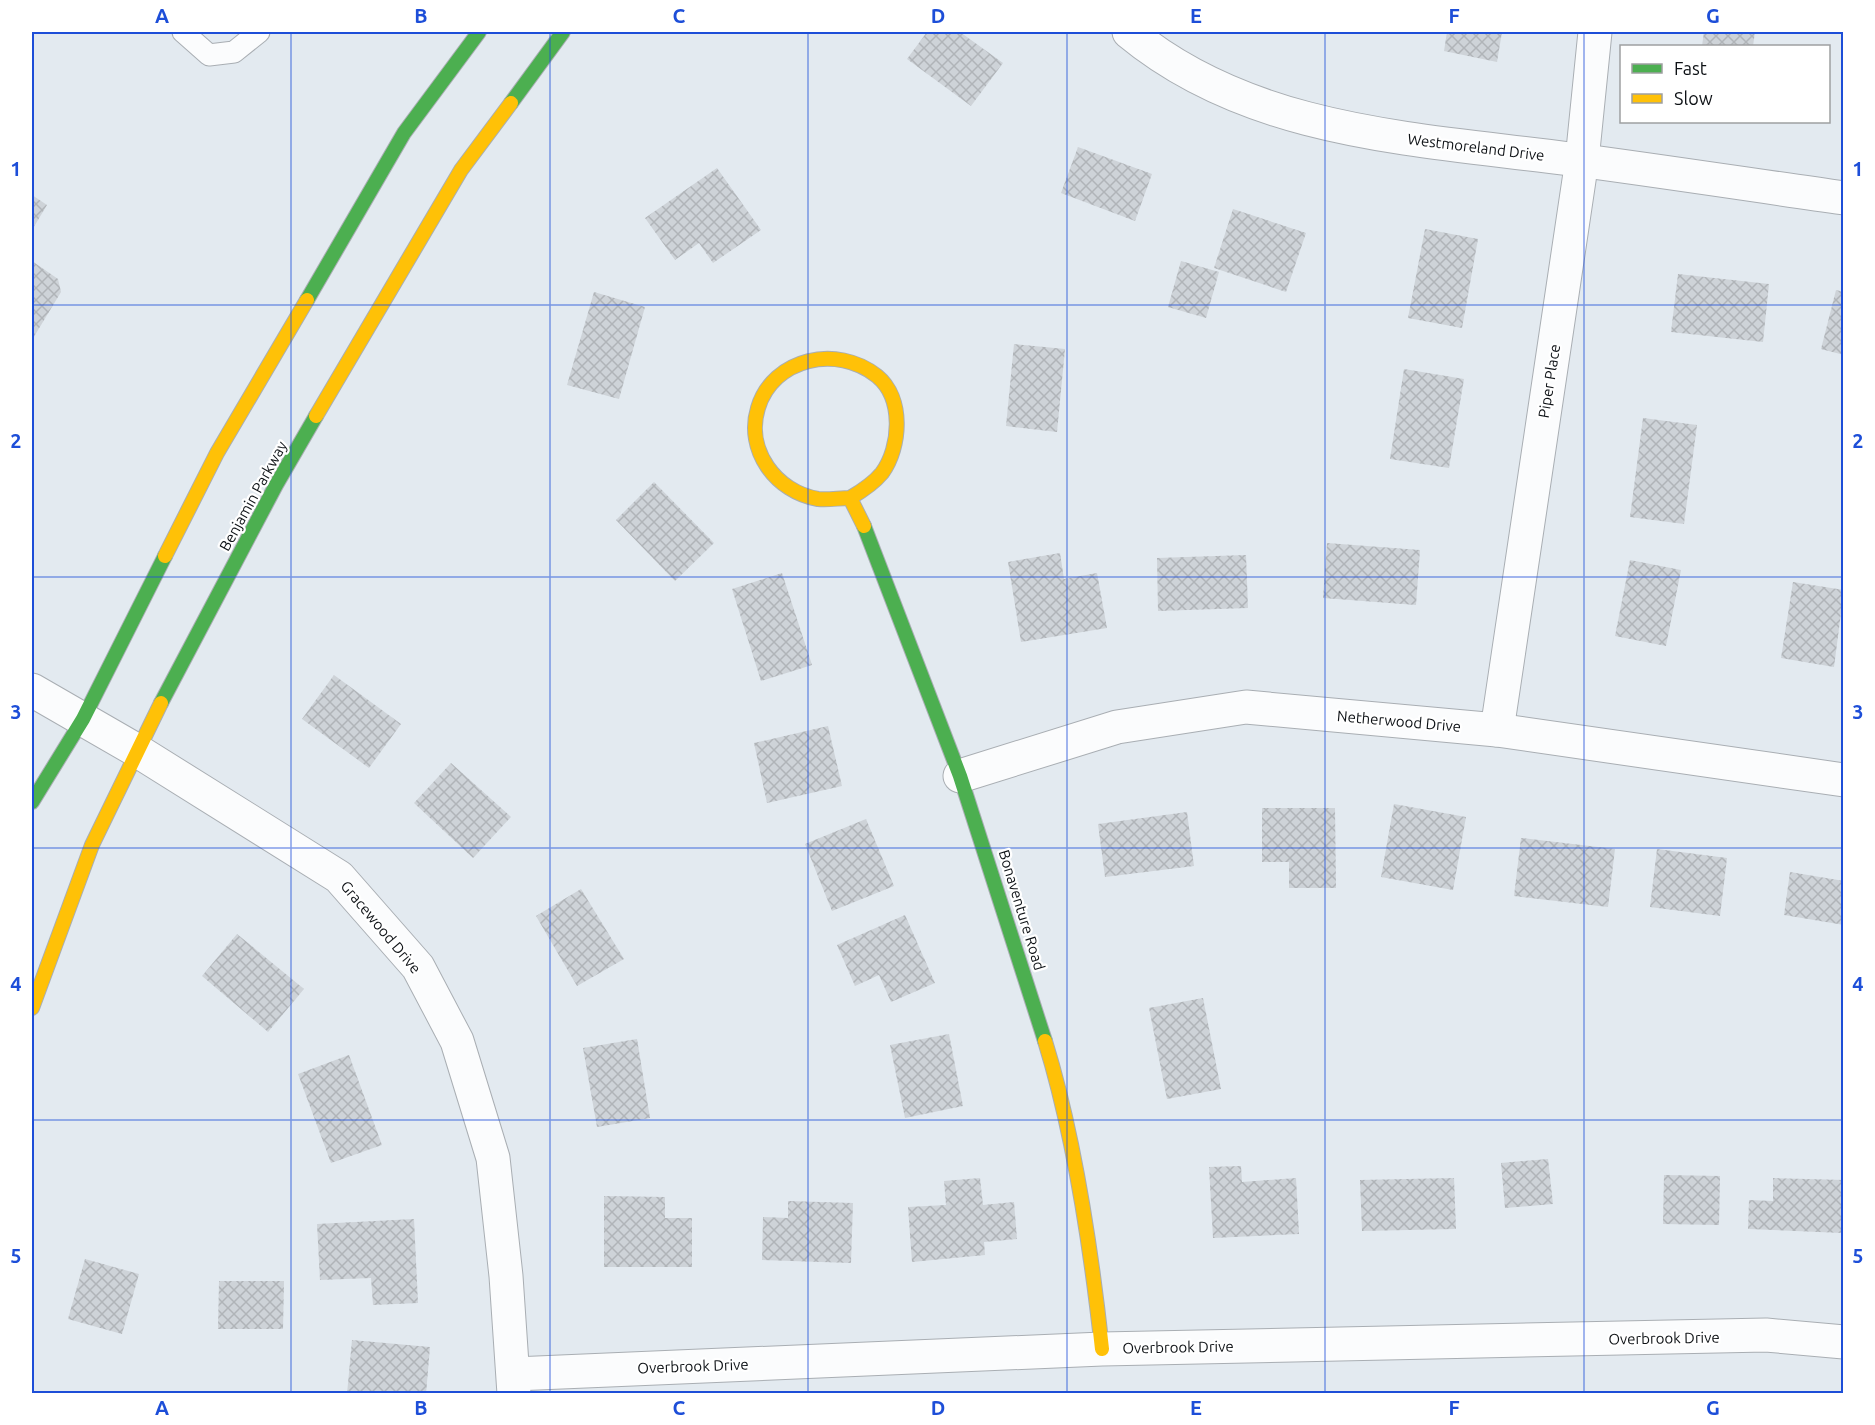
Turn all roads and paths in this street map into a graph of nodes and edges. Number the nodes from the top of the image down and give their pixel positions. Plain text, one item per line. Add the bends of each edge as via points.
1 (183, 32) edge
2 (259, 32) edge
3 (479, 32) edge
4 (563, 32) edge
5 (1129, 32) edge
6 (1595, 32) edge
7 (1582, 160) junction
8 (1844, 198) edge
9 (850, 498) junction
10 (32, 690) edge
11 (83, 719) junction
12 (1497, 730) junction
13 (136, 750) junction
14 (960, 776) junction
15 (1844, 780) edge
16 (32, 802) edge
17 (32, 1008) edge
18 (1844, 1342) edge
19 (1102, 1349) junction
20 (514, 1384) edge

1 - 2 lane via 209,54 234,52
3 - 11 main road via 404,133 217,453
4 - 13 main road, Benjamin Parkway via 461,170 276,485
5 - 7 street, Westmoreland Drive via 1159,56 1215,87 1280,112 1370,133
6 - 7 street, Piper Place
7 - 8 street, Westmoreland Drive
7 - 12 street, Piper Place
9 - 9 main road via 874,483 889,462 897,437 894,406 880,379 854,362 821,357 794,364 774,377 759,400 754,424 756,449 766,467 786,486 816,498
9 - 14 main road, Bonaventure Road via 872,541
10 - 11 street, Gracewood Drive
11 - 13 street, Gracewood Drive
11 - 16 main road
12 - 14 street, Netherwood Drive via 1246,707 1117,727
12 - 15 street, Netherwood Drive
13 - 17 main road, Benjamin Parkway via 92,845
13 - 20 street, Gracewood Drive via 339,877 418,967 458,1041 494,1158
14 - 19 main road, Bonaventure Road via 1055,1074 1092,1261
18 - 19 street, Overbrook Drive via 1766,1335
19 - 20 street, Overbrook Drive

